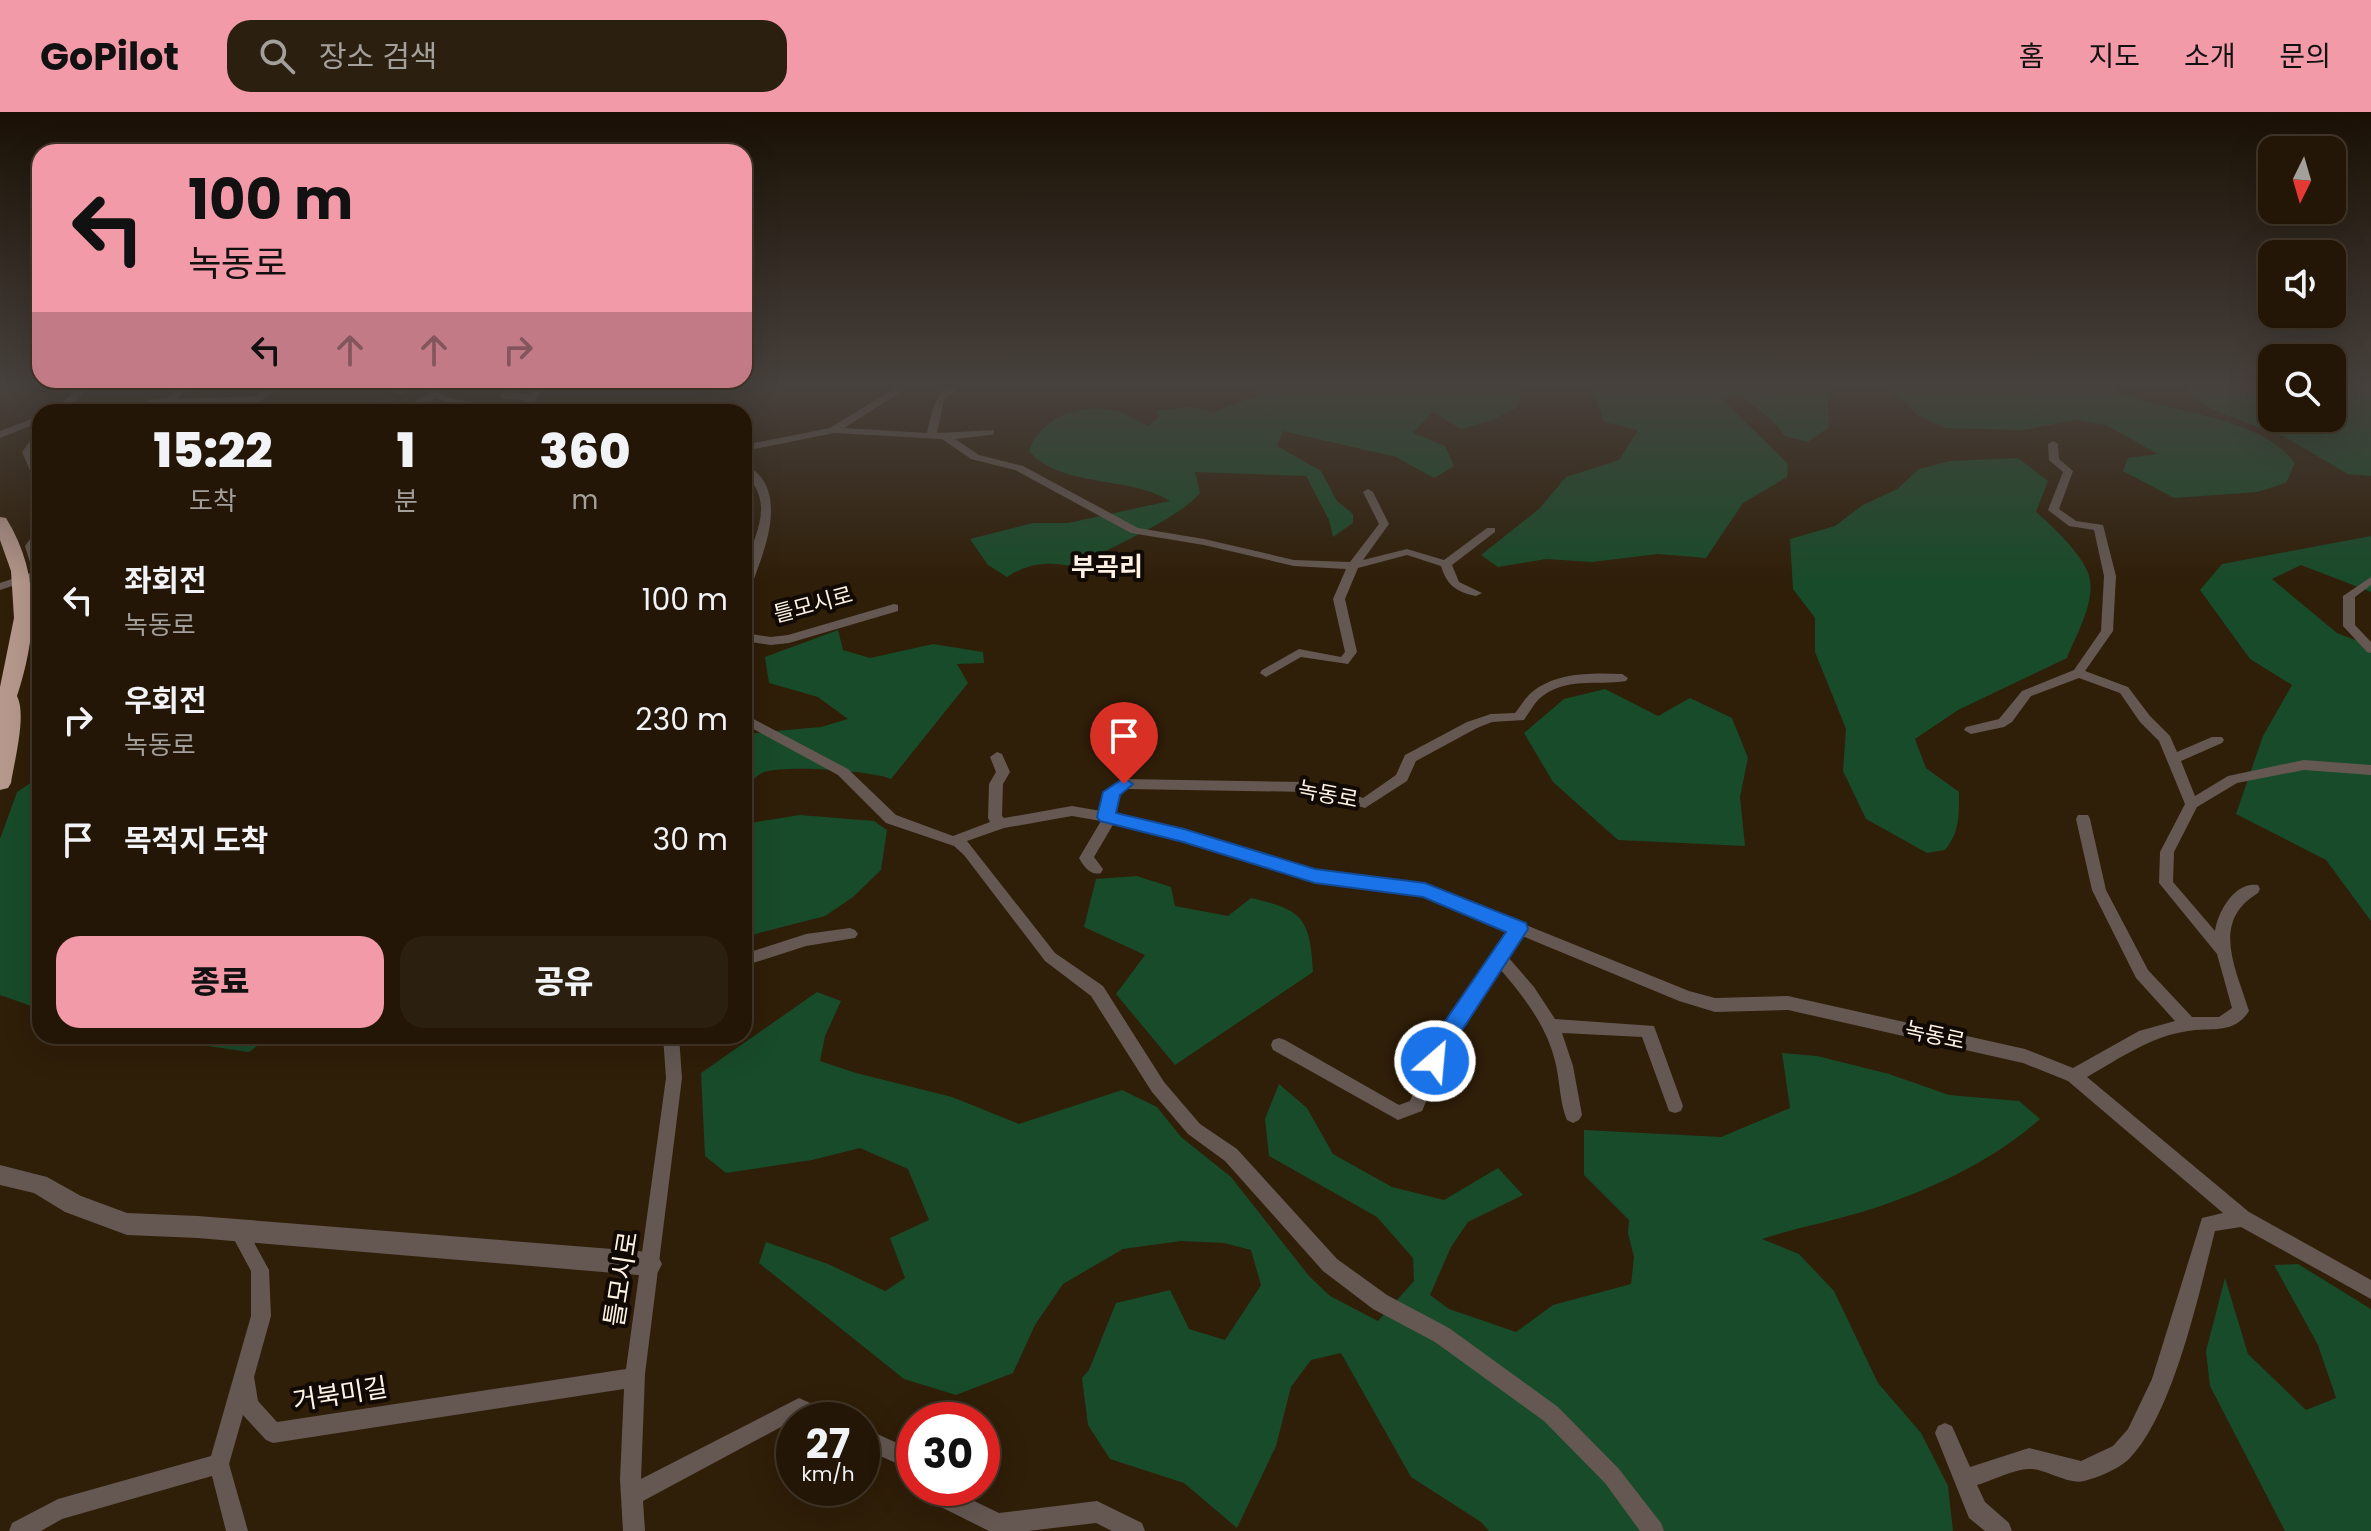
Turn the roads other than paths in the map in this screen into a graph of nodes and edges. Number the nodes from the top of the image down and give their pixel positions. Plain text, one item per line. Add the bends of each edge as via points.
1 (962, 449) edge
2 (2053, 449) edge
3 (752, 475) edge
4 (1368, 492) dead end
5 (0, 522) edge
6 (1491, 530) dead end
7 (0, 556) edge
8 (1446, 564) junction
9 (752, 566) edge
10 (1353, 566) junction
11 (32, 576) edge
12 (2371, 580) edge
13 (0, 587) edge
14 (1476, 593) dead end
15 (894, 608) dead end
16 (752, 638) edge
17 (2371, 649) edge
18 (1266, 673) dead end
19 (2078, 673) junction
20 (1622, 678) dead end
21 (5, 688) edge
22 (0, 716) edge
23 (752, 722) edge
24 (1971, 730) dead end
25 (2217, 740) dead end
26 (997, 757) dead end
27 (2175, 758) junction
28 (2371, 770) edge
29 (0, 783) edge
30 (2192, 804) junction
31 (1108, 817) junction
32 (2083, 819) dead end
33 (1002, 823) junction
34 (957, 840) junction
35 (1096, 869) dead end
36 (2253, 889) dead end
37 (1519, 929) junction
38 (850, 934) dead end
39 (2224, 952) junction
40 (752, 957) edge
41 (1499, 957) junction
42 (2188, 1024) junction
43 (1551, 1026) junction
44 (672, 1044) edge
45 (1279, 1045) dead end
46 (2074, 1076) junction
47 (1675, 1106) dead end
48 (1573, 1115) dead end
49 (0, 1175) edge
50 (2243, 1218) junction
51 (238, 1230) junction
52 (650, 1264) junction
53 (2370, 1290) edge
54 (244, 1377) junction
55 (634, 1378) junction
56 (776, 1420) edge
57 (1945, 1433) dead end
58 (219, 1464) junction
59 (1965, 1479) junction
60 (633, 1495) junction
61 (961, 1506) edge
62 (20, 1531) edge
63 (237, 1531) edge
64 (634, 1531) edge
65 (1134, 1531) edge
66 (1653, 1531) edge
67 (2001, 1531) edge

1 - 10 street via 1019,468 1135,531 1294,563
2 - 19 street via 2054,460 2068,471 2053,510 2073,524 2099,527 2110,576 2107,631
3 - 9 street, 틀모시로 via 762,486 767,513
4 - 10 street via 1384,524
5 - 21 highway via 19,568 26,620
6 - 8 street
7 - 21 highway via 11,618
8 - 10 street via 1407,552
8 - 14 street via 1450,581
10 - 18 street via 1339,599 1351,652 1344,661 1299,653
11 - 13 street
12 - 17 street via 2349,596 2349,626
15 - 16 street, 틀모시로 via 789,639
19 - 24 street via 2031,691 2006,719
19 - 27 street via 2124,690
20 - 31 street, 녹동로 via 1583,675 1558,682 1533,697 1519,717 1491,718 1446,736 1410,758 1402,778 1365,803 1308,787 1124,784 1112,792
21 - 22 highway
21 - 29 highway via 9,734
23 - 34 street via 843,772 891,819
25 - 27 street
26 - 33 street via 1003,772 996,784 995,818
27 - 30 street
28 - 30 street via 2304,765 2233,779
30 - 39 street via 2167,852 2166,883
31 - 33 street, 녹동로 via 1072,811
31 - 35 street, 녹동로 via 1086,858
31 - 37 street, 녹동로 via 1337,881 1425,890
32 - 42 street via 2099,890 2142,974
33 - 34 street, 녹동로
34 - 66 street via 1050,957 1097,991 1158,1087 1194,1129 1231,1155 1330,1265 1380,1302 1442,1335 1551,1414 1612,1476
36 - 39 street via 2237,897 2227,911
37 - 41 street
37 - 46 street, 녹동로 via 1715,1005 1788,1003 2025,1056
38 - 40 street via 806,940
39 - 42 street via 2241,1011 2222,1024
41 - 43 street
41 - 45 street via 1446,1036 1416,1106 1398,1113
42 - 46 street via 2145,1036
43 - 47 street via 1648,1031
43 - 48 street
44 - 52 street, 틀모시로 via 674,1078
46 - 50 street, 녹동로
49 - 51 street via 39,1184 73,1204 127,1224
50 - 53 street, 녹동로
50 - 59 street via 2208,1224 2166,1370 2139,1429 2120,1453 2081,1472 2029,1458
51 - 52 street
51 - 54 street via 260,1270 261,1316
52 - 55 street, 틀모시로
54 - 55 street, 거북미길 via 249,1406 273,1433
54 - 58 street
55 - 60 street, 틀모시로 via 629,1469
56 - 60 street
57 - 59 street
58 - 62 street via 58,1510
58 - 63 street
59 - 67 street via 1977,1510
60 - 64 street, 틀모시로
61 - 65 street via 998,1524 1097,1512

